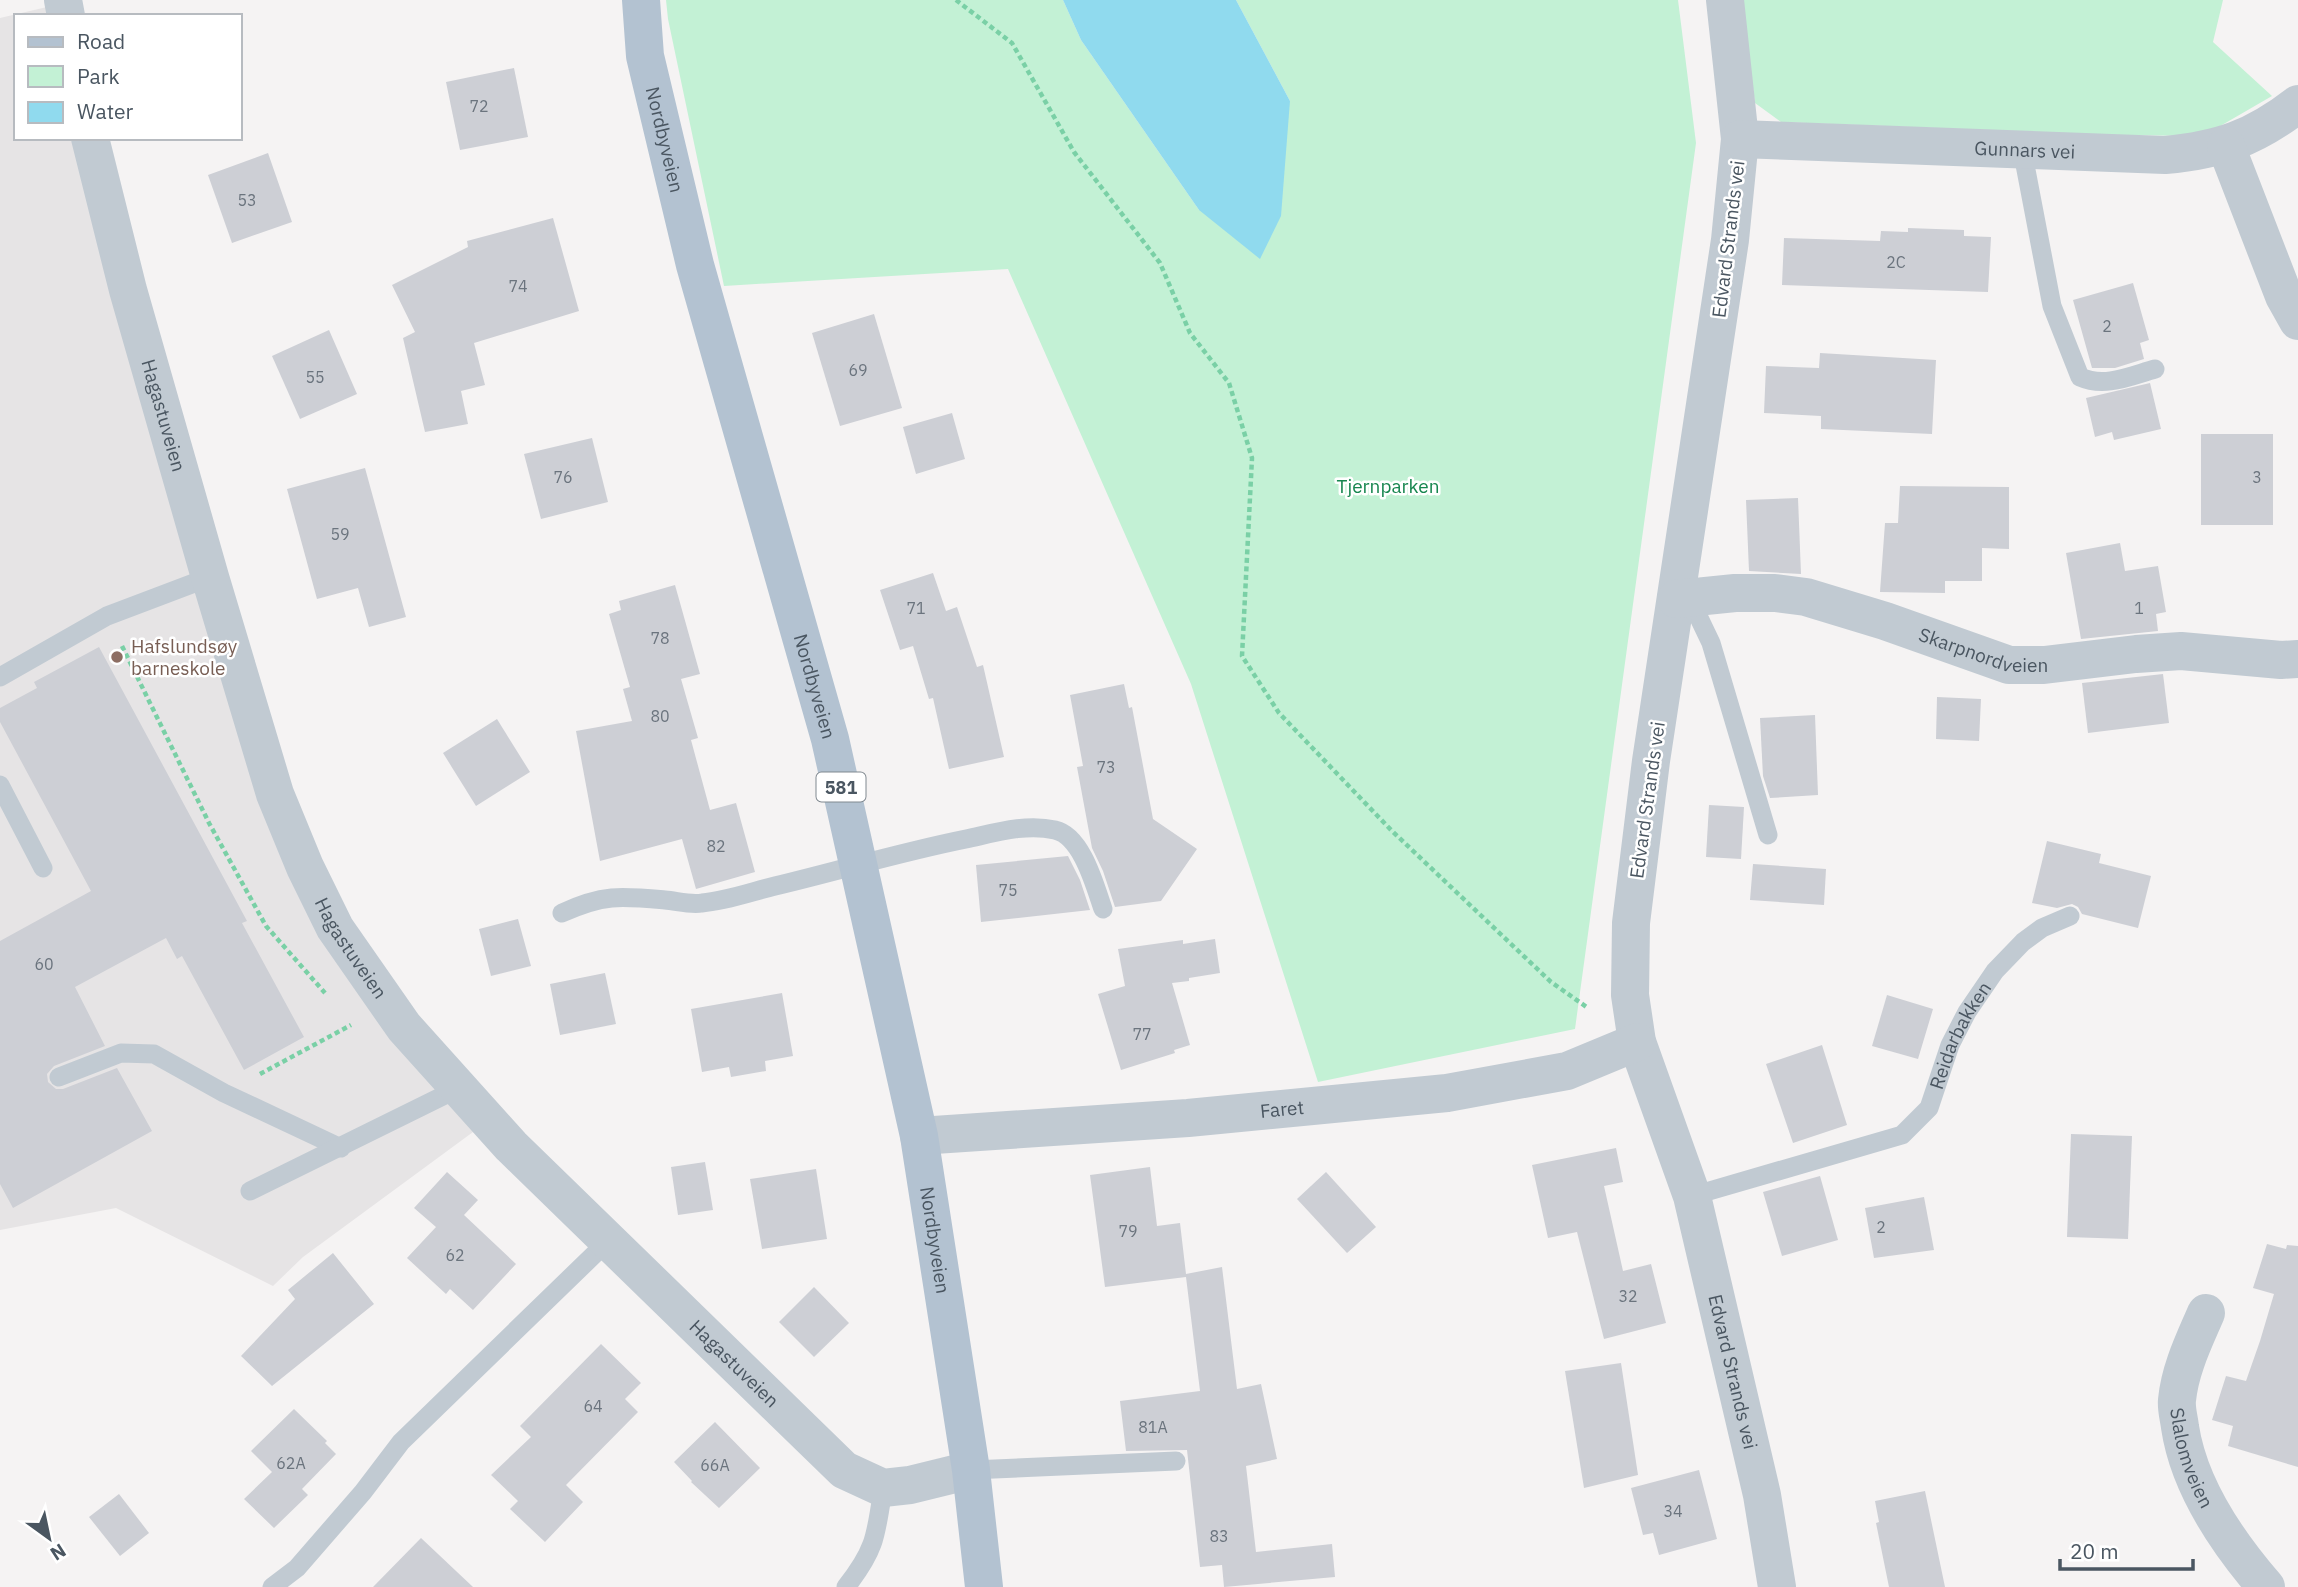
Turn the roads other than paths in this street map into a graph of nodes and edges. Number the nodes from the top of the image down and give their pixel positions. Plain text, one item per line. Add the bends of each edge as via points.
1 (641, 0) edge
2 (1725, 0) edge
3 (2298, 104) edge
4 (1740, 139) junction
5 (90, 140) edge
6 (2226, 146) junction
7 (2022, 149) junction
8 (2298, 321) edge
9 (2155, 369) dead end
10 (210, 577) junction
11 (1682, 598) junction
12 (2298, 659) edge
13 (0, 677) edge
14 (0, 785) edge
15 (1768, 835) dead end
16 (859, 865) junction
17 (43, 868) dead end
18 (1103, 909) dead end
19 (562, 914) dead end
20 (2070, 916) dead end
21 (1637, 1042) junction
22 (59, 1077) dead end
23 (459, 1088) junction
24 (919, 1136) junction
25 (341, 1148) junction
26 (250, 1191) dead end
27 (1692, 1196) junction
28 (608, 1241) junction
29 (2206, 1313) dead end
30 (1176, 1461) dead end
31 (971, 1470) junction
32 (883, 1488) junction
33 (272, 1587) edge
34 (846, 1587) edge
35 (984, 1587) edge
36 (1777, 1587) edge
37 (2266, 1587) edge

1 - 16 main road, Nordbyveien / 581 via 645,56 695,265 830,739
2 - 4 street, Edvard Strands vei
3 - 6 street, Gunnars vei
4 - 7 street, Gunnars vei
4 - 11 street, Edvard Strands vei
5 - 10 street, Hagastuveien
6 - 7 street, Gunnars vei via 2165,155
6 - 8 street
7 - 9 lane via 2052,306 2080,377 2110,382
10 - 13 lane via 107,616
10 - 23 street, Hagastuveien via 275,794 305,867 335,928 404,1027
11 - 12 street, Skarpnordveien via 1735,593 1805,597 2009,664 2044,666 2181,652
11 - 15 lane via 1711,643
11 - 21 street, Edvard Strands vei via 1631,923 1630,995
14 - 17 lane
16 - 18 lane via 998,832 1057,830 1080,852
16 - 19 lane via 700,904 611,896
16 - 24 main road, Nordbyveien / 581
20 - 27 lane, Reidarbakken via 2042,928 1995,971 1950,1045 1929,1108 1902,1135
21 - 24 street, Faret via 1567,1071 1447,1093 1188,1118
21 - 27 street, Edvard Strands vei
22 - 25 lane via 121,1052 154,1054
23 - 25 lane
23 - 28 street, Hagastuveien
24 - 31 main road, Nordbyveien / 581
25 - 26 lane
27 - 36 street, Edvard Strands vei via 1762,1495
28 - 32 street, Hagastuveien via 844,1470
28 - 33 lane via 401,1442 297,1568
29 - 37 street, Slalomveien via 2183,1369 2176,1403 2183,1446 2196,1482 2220,1524
30 - 31 lane
31 - 32 street
31 - 35 main road, Nordbyveien / 581
32 - 34 lane via 875,1540

